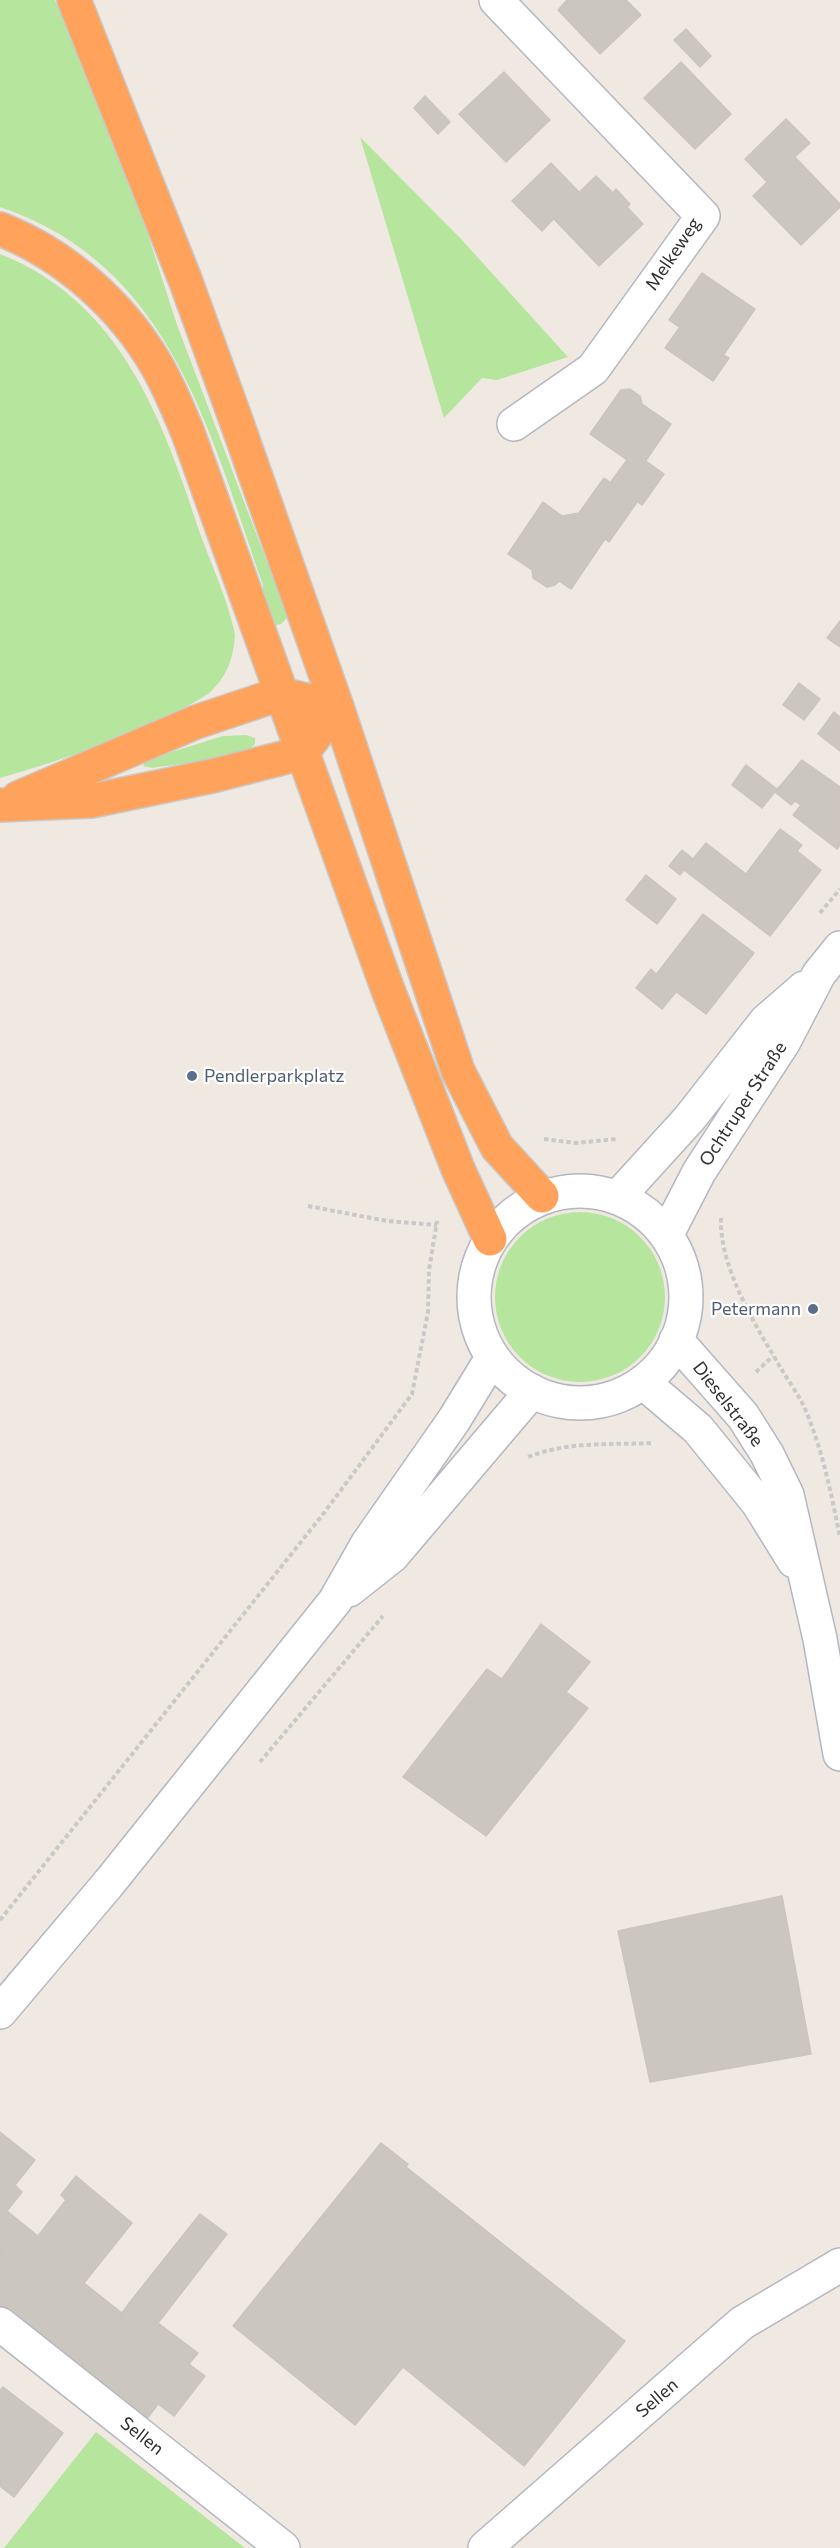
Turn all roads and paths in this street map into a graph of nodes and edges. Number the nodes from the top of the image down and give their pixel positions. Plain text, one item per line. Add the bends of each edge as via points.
1 (74, 0) edge
2 (496, 0) edge
3 (0, 229) edge
4 (514, 424) dead end
5 (280, 694) junction
6 (337, 707) junction
7 (302, 753) junction
8 (2, 805) edge
9 (840, 948) edge
10 (819, 975) junction
11 (497, 1147) junction
12 (664, 1148) junction
13 (699, 1172) junction
14 (542, 1196) junction
15 (618, 1197) junction
16 (308, 1206) dead end
17 (437, 1215) dead end
18 (437, 1225) junction
19 (667, 1234) junction
20 (490, 1239) junction
21 (676, 1340) junction
22 (773, 1356) junction
23 (492, 1358) junction
24 (644, 1383) junction
25 (532, 1391) junction
26 (728, 1400) junction
27 (698, 1429) junction
28 (522, 1460) dead end
29 (840, 1537) edge
30 (804, 1575) junction
31 (335, 1601) junction
32 (390, 1608) dead end
33 (840, 1754) edge
34 (253, 1770) dead end
35 (0, 1920) edge
36 (0, 2012) edge
37 (840, 2265) edge
38 (0, 2324) edge
39 (283, 2548) edge
40 (485, 2548) edge

1 - 6 highway via 186,282
2 - 4 main road, Melkeweg via 703,216 593,369
3 - 5 highway via 50,254 82,278 128,325 157,366 188,433
5 - 6 highway
5 - 7 highway
5 - 8 highway via 196,722
6 - 7 highway
6 - 11 highway via 458,1071
7 - 8 highway via 91,801
7 - 20 highway via 388,990 458,1169
9 - 10 main road, Ochtruper Straße
10 - 12 main road, Ochtruper Straße via 766,1021
10 - 13 main road, Ochtruper Straße via 783,1043
11 - 12 path via 519,1138 576,1143 642,1133
11 - 14 highway
12 - 15 main road, Ochtruper Straße
13 - 19 main road, Ochtruper Straße
13 - 22 path via 722,1186 724,1249 739,1290
14 - 15 main road via 579,1190
14 - 20 main road via 511,1215
15 - 19 main road via 648,1214
16 - 18 path via 387,1221
17 - 18 path
18 - 35 path via 429,1270 428,1312 412,1394 324,1513
19 - 21 main road via 685,1286 682,1327
20 - 23 main road via 479,1262 473,1300 478,1329
21 - 24 main road via 668,1361
21 - 26 main road, Dieselstraße
22 - 26 path
22 - 29 path via 811,1424 826,1467
23 - 25 main road via 516,1382
23 - 31 main road via 368,1543
24 - 25 main road via 606,1400 584,1403 547,1398
24 - 27 main road, Dieselstraße
25 - 31 main road via 392,1556
26 - 30 main road, Dieselstraße via 767,1454 787,1495
27 - 28 path via 653,1443 592,1444 542,1452
27 - 30 main road, Dieselstraße via 758,1503
30 - 33 main road, Dieselstraße via 820,1639
31 - 36 main road
32 - 34 path
37 - 40 main road, Sellen via 742,2323
38 - 39 main road, Sellen

